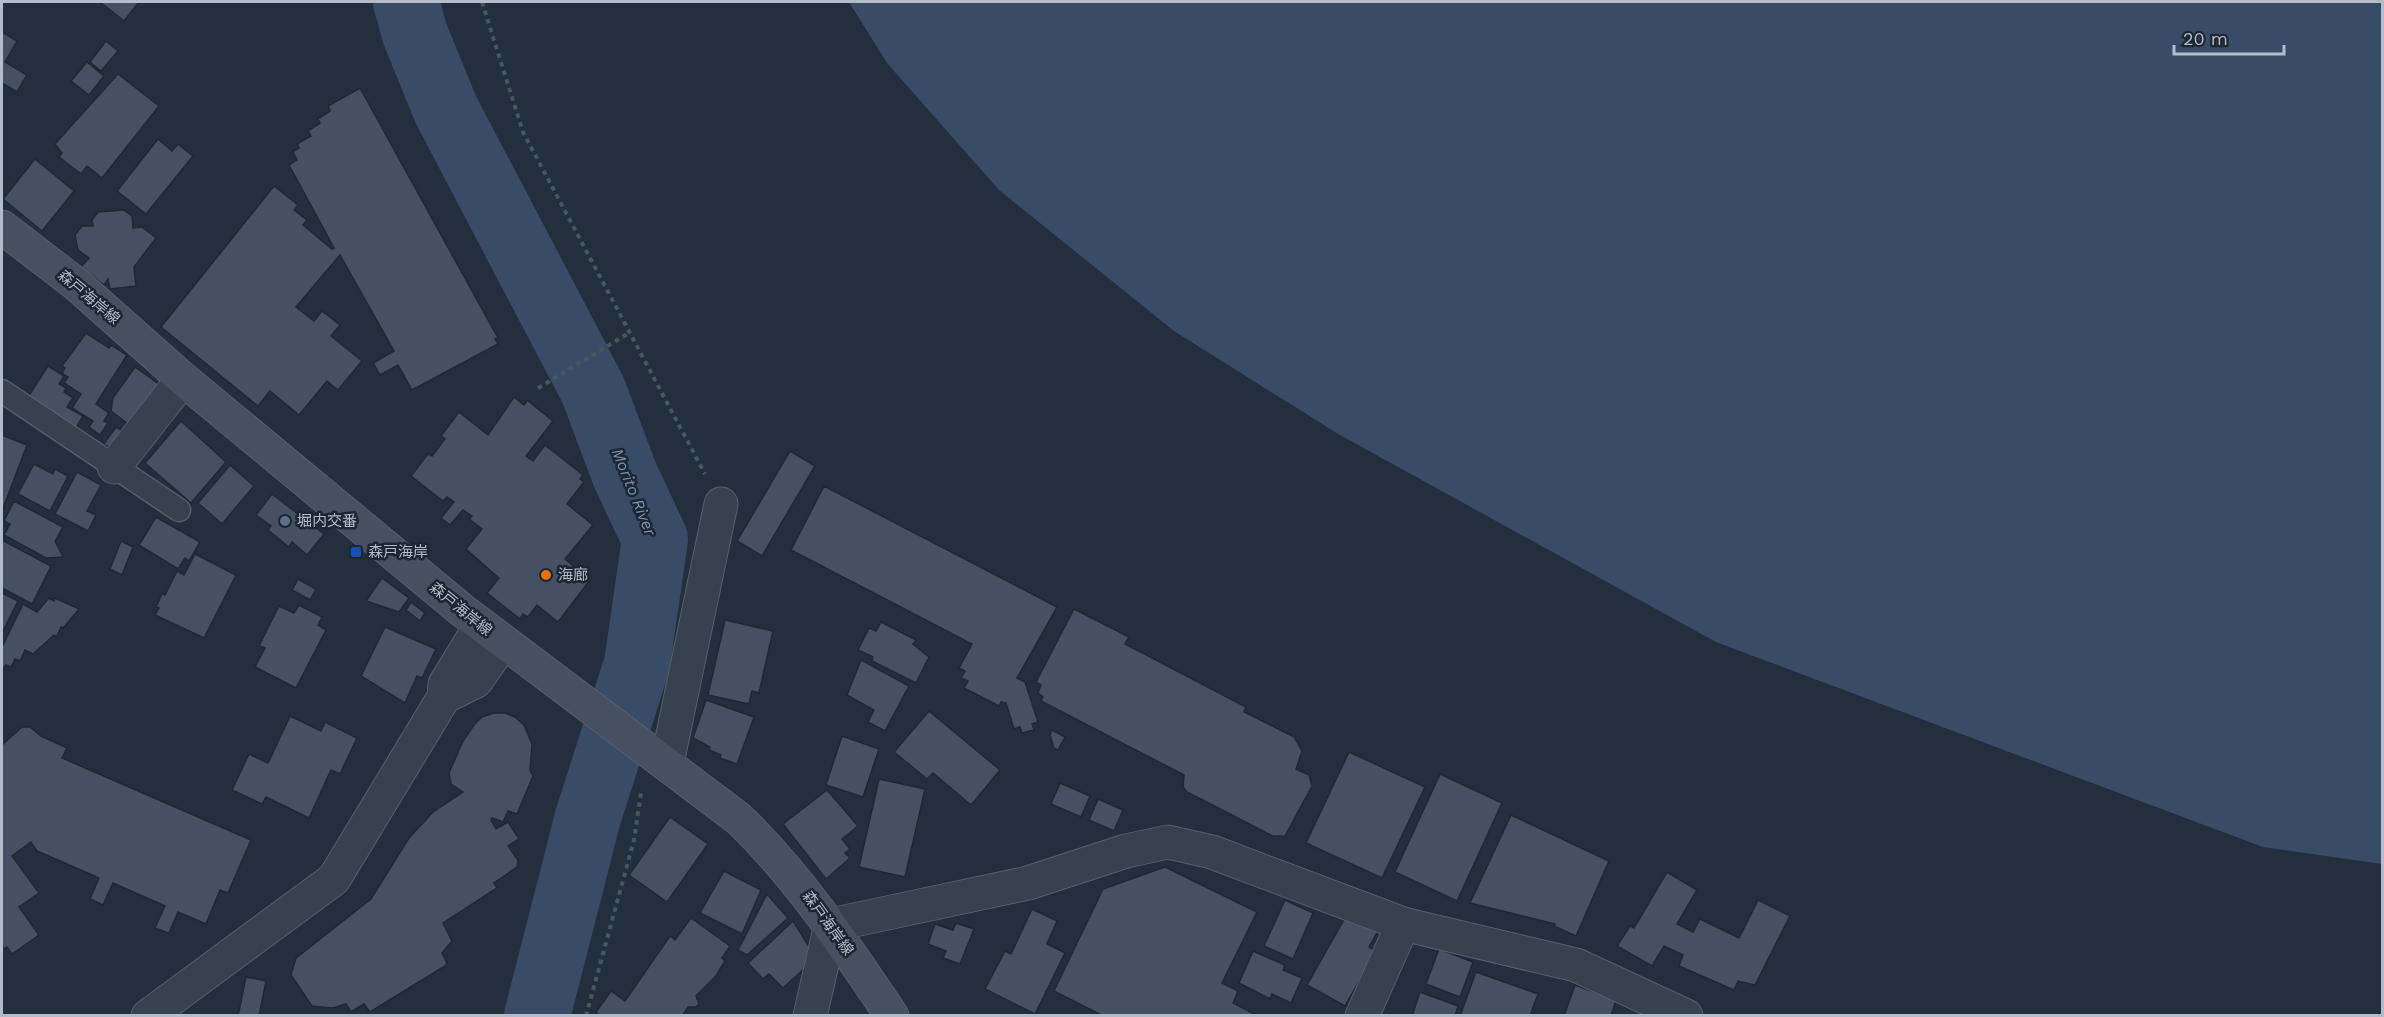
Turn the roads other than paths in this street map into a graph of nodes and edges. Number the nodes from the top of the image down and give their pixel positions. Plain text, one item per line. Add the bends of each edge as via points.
1 (2, 227) edge
2 (183, 379) junction
3 (2, 391) edge
4 (114, 466) junction
5 (721, 504) road end
6 (179, 510) dead end
7 (492, 634) junction
8 (667, 763) junction
9 (1403, 924) junction
10 (831, 925) junction
11 (1647, 1007) edge
12 (148, 1016) edge
13 (810, 1016) edge
14 (892, 1016) edge
15 (1362, 1016) edge
16 (1686, 1016) edge

1 - 2 main road, 森戸海岸線 via 76,284
2 - 4 street
2 - 7 main road, 森戸海岸線
3 - 4 lane
4 - 6 lane
5 - 8 street
7 - 8 main road, 森戸海岸線
7 - 12 street via 476,681 444,697 334,879
8 - 10 main road, 森戸海岸線 via 739,819 777,855
9 - 10 street via 1212,852 1168,842 1126,851 1028,883
9 - 11 street via 1576,965
9 - 15 street
10 - 13 street
10 - 14 main road, 森戸海岸線
11 - 16 street

